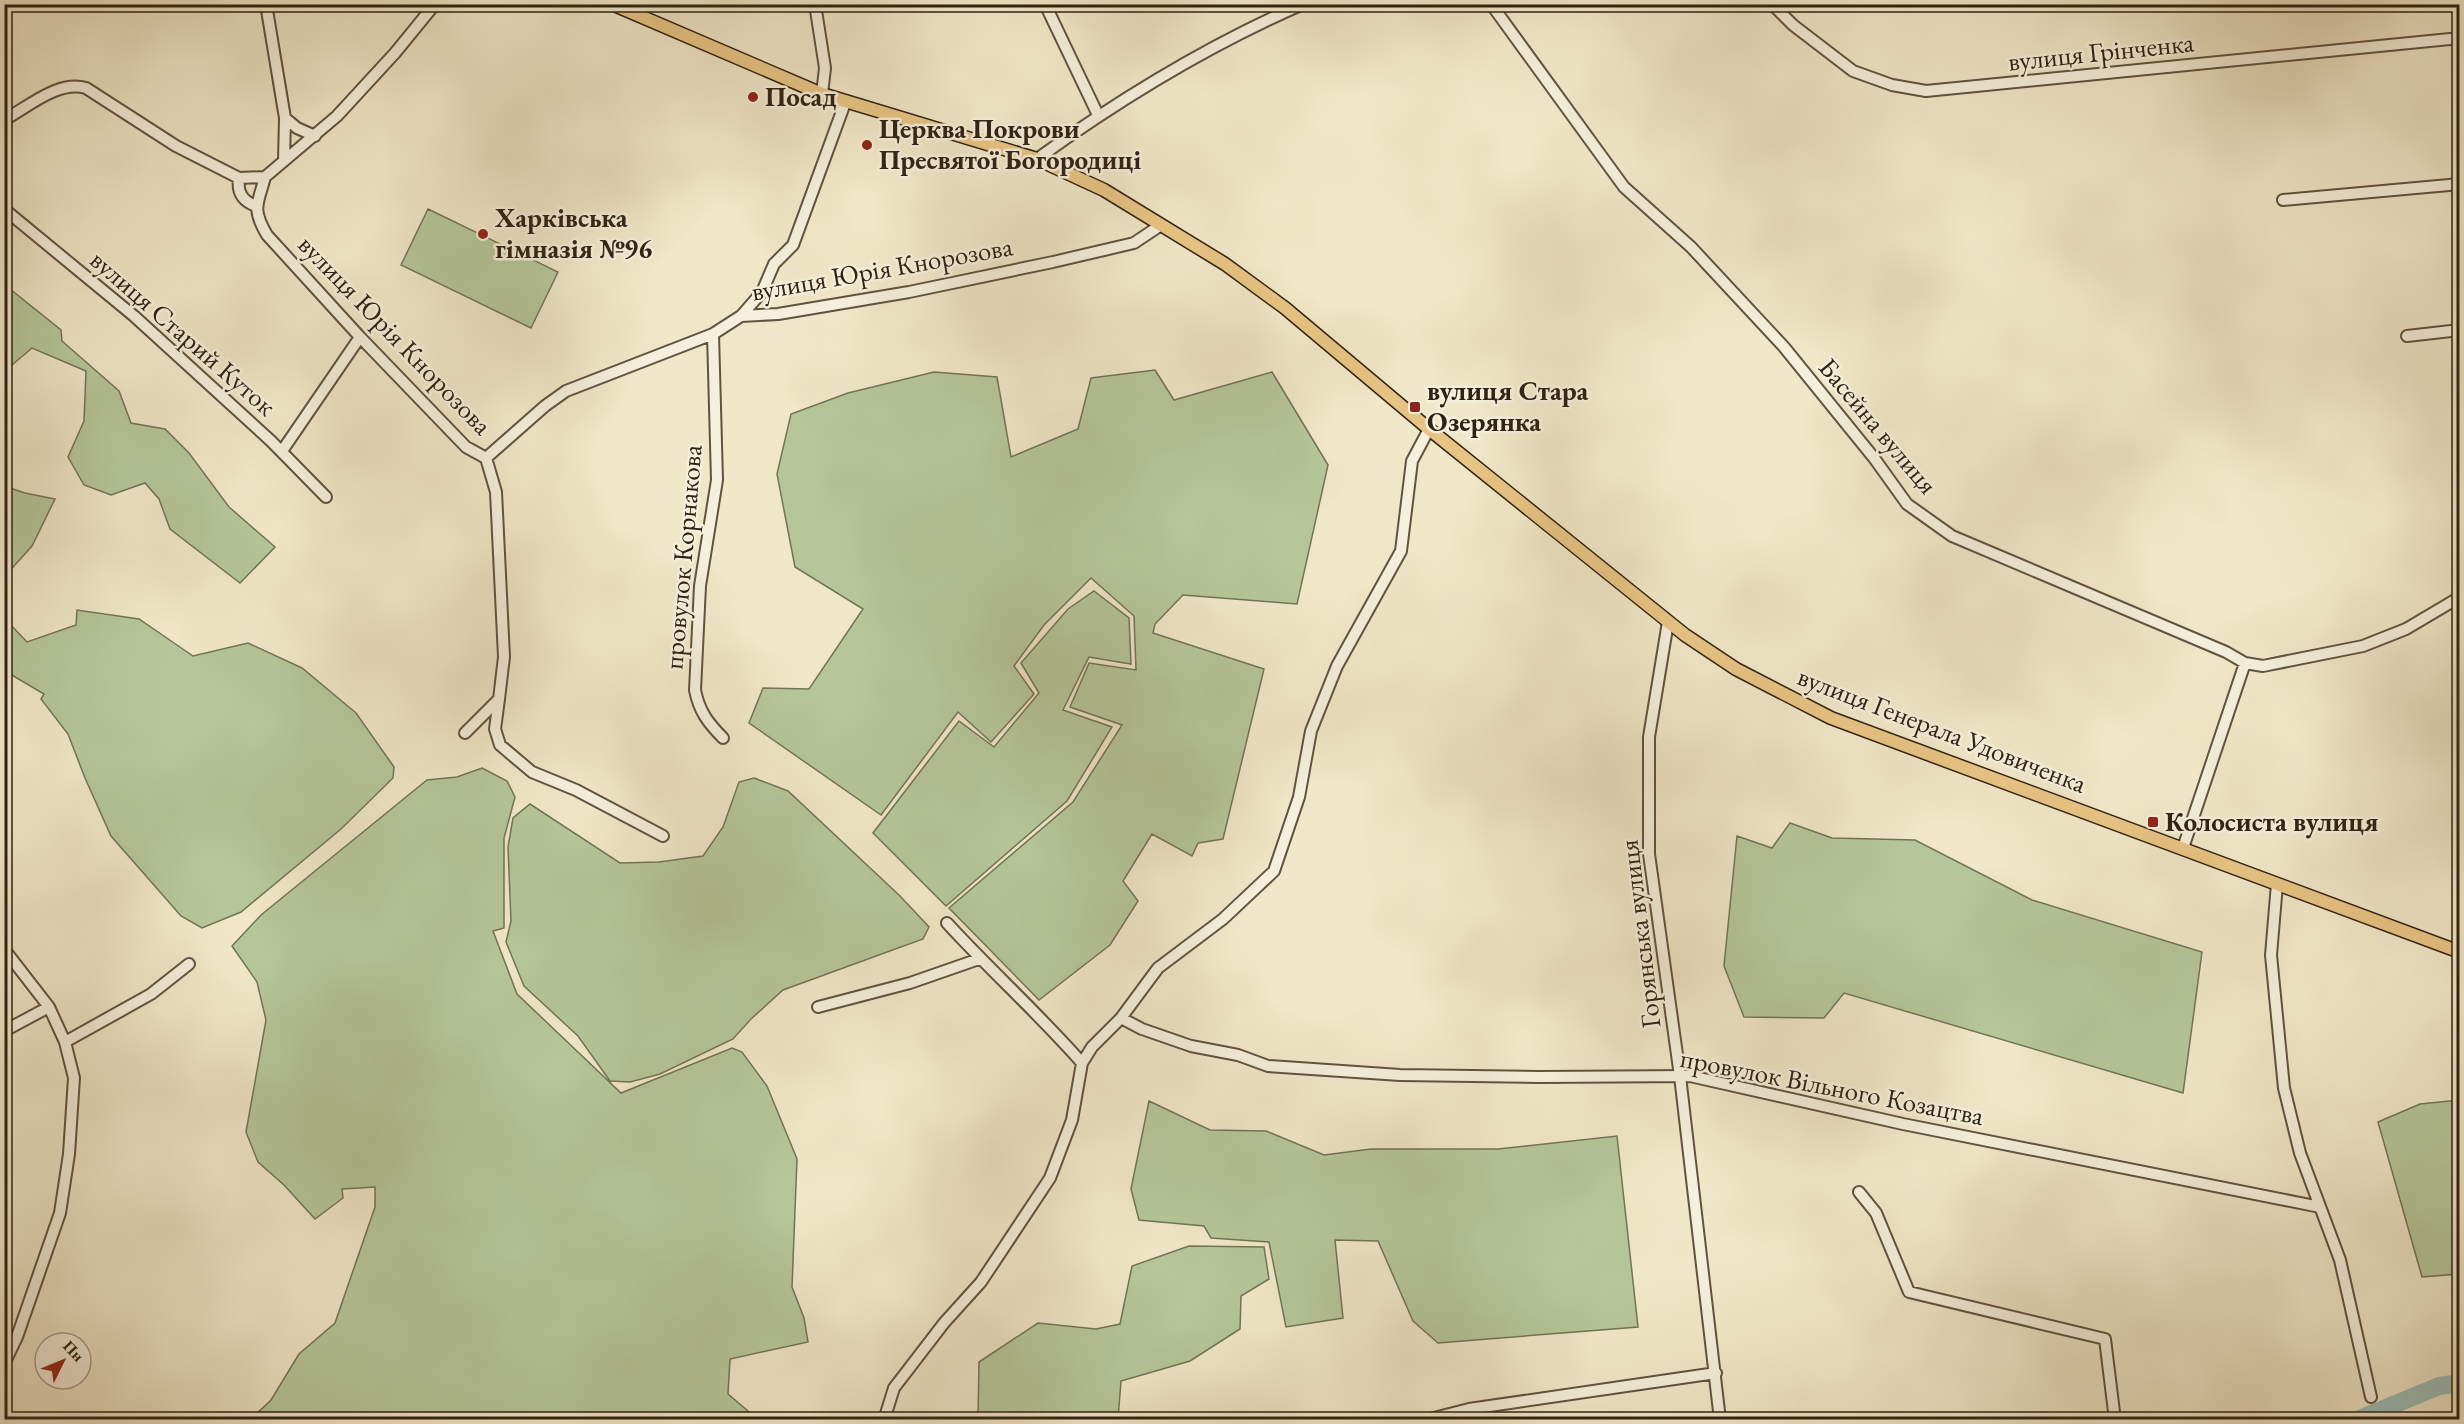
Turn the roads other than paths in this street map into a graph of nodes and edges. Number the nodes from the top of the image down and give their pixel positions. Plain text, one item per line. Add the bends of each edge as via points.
1 (266, 4) edge
2 (435, 4) edge
3 (612, 4) edge
4 (815, 4) edge
5 (1045, 4) edge
6 (1303, 4) edge
7 (1491, 4) edge
8 (1772, 4) edge
9 (2460, 38) edge
10 (822, 94) junction
11 (845, 103) junction
12 (1098, 115) junction
13 (285, 118) junction
14 (4, 120) edge
15 (315, 136) junction
16 (1037, 159) junction
17 (284, 161) junction
18 (266, 177) junction
19 (239, 178) junction
20 (2460, 184) edge
21 (2283, 200) dead end
22 (256, 206) junction
23 (4, 209) edge
24 (1161, 225) junction
25 (741, 316) junction
26 (2460, 330) edge
27 (713, 334) junction
28 (2407, 336) dead end
29 (360, 337) junction
30 (1429, 429) junction
31 (282, 452) junction
32 (486, 458) junction
33 (326, 497) dead end
34 (2460, 597) edge
35 (1668, 622) junction
36 (2245, 663) junction
37 (499, 699) junction
38 (465, 733) dead end
39 (723, 738) dead end
40 (663, 836) dead end
41 (2183, 848) junction
42 (2277, 884) junction
43 (947, 923) dead end
44 (4, 949) edge
45 (2460, 952) edge
46 (979, 959) junction
47 (189, 964) dead end
48 (49, 1007) junction
49 (818, 1007) dead end
50 (1120, 1018) junction
51 (4, 1031) edge
52 (65, 1042) junction
53 (1082, 1063) junction
54 (1680, 1076) junction
55 (1859, 1192) dead end
56 (2320, 1207) junction
57 (4, 1364) edge
58 (1716, 1373) junction
59 (2371, 1397) dead end
60 (884, 1419) edge
61 (1426, 1419) edge
62 (1720, 1419) edge
63 (2115, 1419) edge

1 - 13 street
2 - 15 street via 395,53
3 - 10 main road, вулиця Генерала Удовиченка
4 - 10 street via 825,68
5 - 12 street
6 - 12 street via 1253,26
7 - 36 street, Басейна вулиця via 1624,187 1691,247 1784,347 1907,504 1952,536
8 - 9 street, вулиця Грінченка via 1853,71 1892,85 1926,91
10 - 11 main road, вулиця Генерала Удовиченка
11 - 16 main road, вулиця Генерала Удовиченка
11 - 25 street via 794,245 774,264 762,292
12 - 16 street
13 - 15 street
13 - 17 street
14 - 19 street via 57,90 76,85 176,146
15 - 17 street
16 - 24 main road, вулиця Генерала Удовиченка via 1104,190
17 - 18 street
18 - 19 street
18 - 22 street
19 - 22 street, вулиця Юрія Кнорозова via 243,199
20 - 21 street
22 - 29 street, вулиця Юрія Кнорозова via 267,235
23 - 31 street, вулиця Старий Куток via 134,316
24 - 25 street, вулиця Юрія Кнорозова via 1134,243 1053,262 909,292 778,314
24 - 30 main road, вулиця Генерала Удовиченка via 1225,264 1285,308
25 - 27 street, вулиця Юрія Кнорозова
26 - 28 street
27 - 32 street, вулиця Юрія Кнорозова via 566,390
27 - 39 street, провулок Корнакова via 717,480 700,586 695,690 705,718
29 - 31 street
29 - 32 street, вулиця Юрія Кнорозова via 466,447
30 - 35 main road, вулиця Генерала Удовиченка
30 - 50 street via 1412,461 1401,551 1337,666 1311,731 1299,797 1274,871 1223,919 1158,968
31 - 33 street, вулиця Старий Куток
32 - 37 street via 496,492 504,657
34 - 36 street, Басейна вулиця via 2406,629 2363,646 2263,666
35 - 41 main road, вулиця Генерала Удовиченка via 1736,669 1831,718
35 - 54 street, Горянська вулиця via 1649,737 1649,854
36 - 41 street
37 - 38 street
37 - 40 street via 495,729 500,745 532,772 576,790
41 - 42 main road, вулиця Генерала Удовиченка
42 - 45 main road, вулиця Генерала Удовиченка
42 - 56 street via 2271,955 2284,1088 2300,1153
43 - 46 street
44 - 48 street
46 - 49 street via 910,983
46 - 53 street
47 - 52 street via 151,994
48 - 51 street
48 - 52 street
50 - 53 street
50 - 54 street, провулок Вільного Козацтва via 1191,1046 1238,1055 1268,1066 1400,1075
52 - 57 street via 74,1078 60,1214
53 - 60 street via 1072,1120 1050,1178 981,1281 894,1388
54 - 56 street, провулок Вільного Козацтва
54 - 58 street, Горянська вулиця
55 - 63 street via 1876,1213 1909,1292 2105,1339
56 - 59 street via 2340,1260
58 - 61 street via 1469,1409
58 - 62 street, Горянська вулиця

